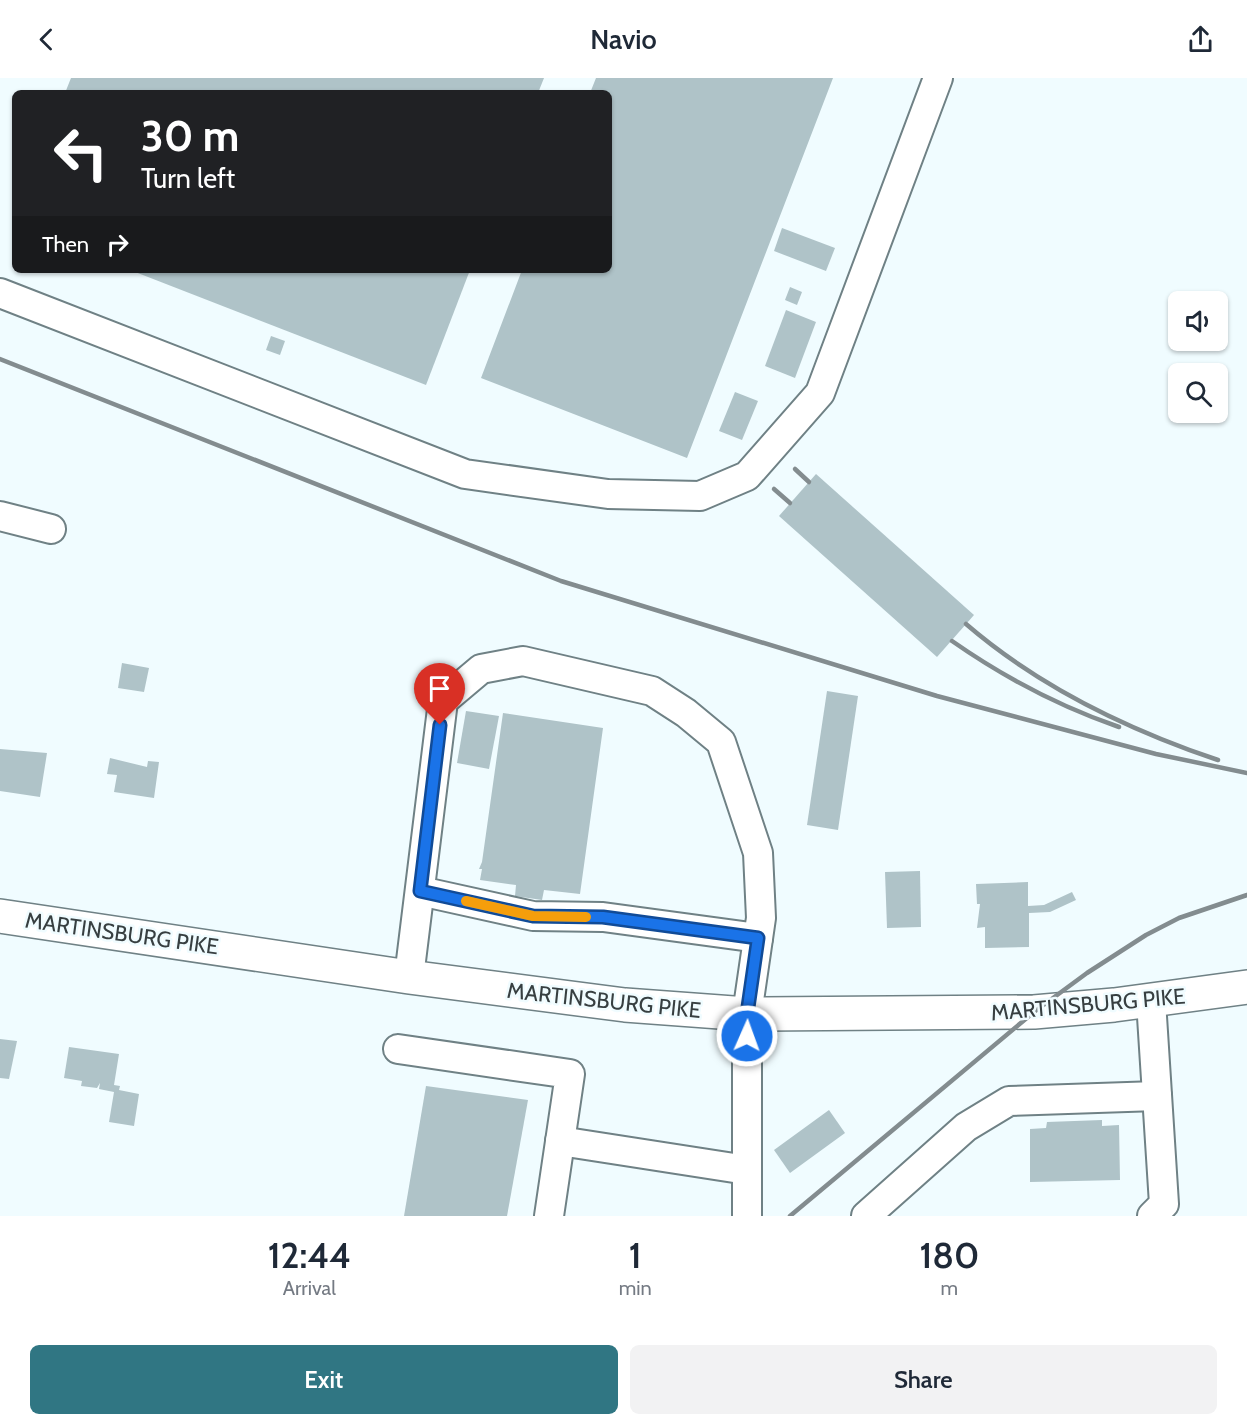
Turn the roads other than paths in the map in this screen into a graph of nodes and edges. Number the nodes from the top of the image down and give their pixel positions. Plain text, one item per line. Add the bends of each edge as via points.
1 (938, 78) edge
2 (0, 293) edge
3 (0, 516) edge
4 (51, 529) dead end
5 (420, 891) junction
6 (0, 915) edge
7 (758, 938) junction
8 (409, 977) junction
9 (1247, 987) edge
10 (1151, 1001) junction
11 (747, 1014) junction
12 (398, 1049) dead end
13 (1157, 1096) junction
14 (560, 1141) junction
15 (747, 1170) junction
16 (549, 1216) edge
17 (747, 1216) edge
18 (866, 1216) edge
19 (1152, 1216) edge

1 - 2 street via 820,393 747,476 700,496 608,494 465,474
3 - 4 street
5 - 7 street via 533,916 603,917
5 - 7 street via 443,701 481,669 523,660 652,691 686,712 721,742 758,854
5 - 8 street
6 - 8 main road, MARTINSBURG PIKE
7 - 11 street
8 - 11 main road, MARTINSBURG PIKE via 625,1005
9 - 10 main road, MARTINSBURG PIKE
10 - 11 main road, MARTINSBURG PIKE via 1023,1013
10 - 13 street
11 - 15 street
12 - 14 street via 570,1074
13 - 18 street via 1009,1101 966,1127
13 - 19 street via 1164,1204
14 - 15 street
14 - 16 street
15 - 17 street

